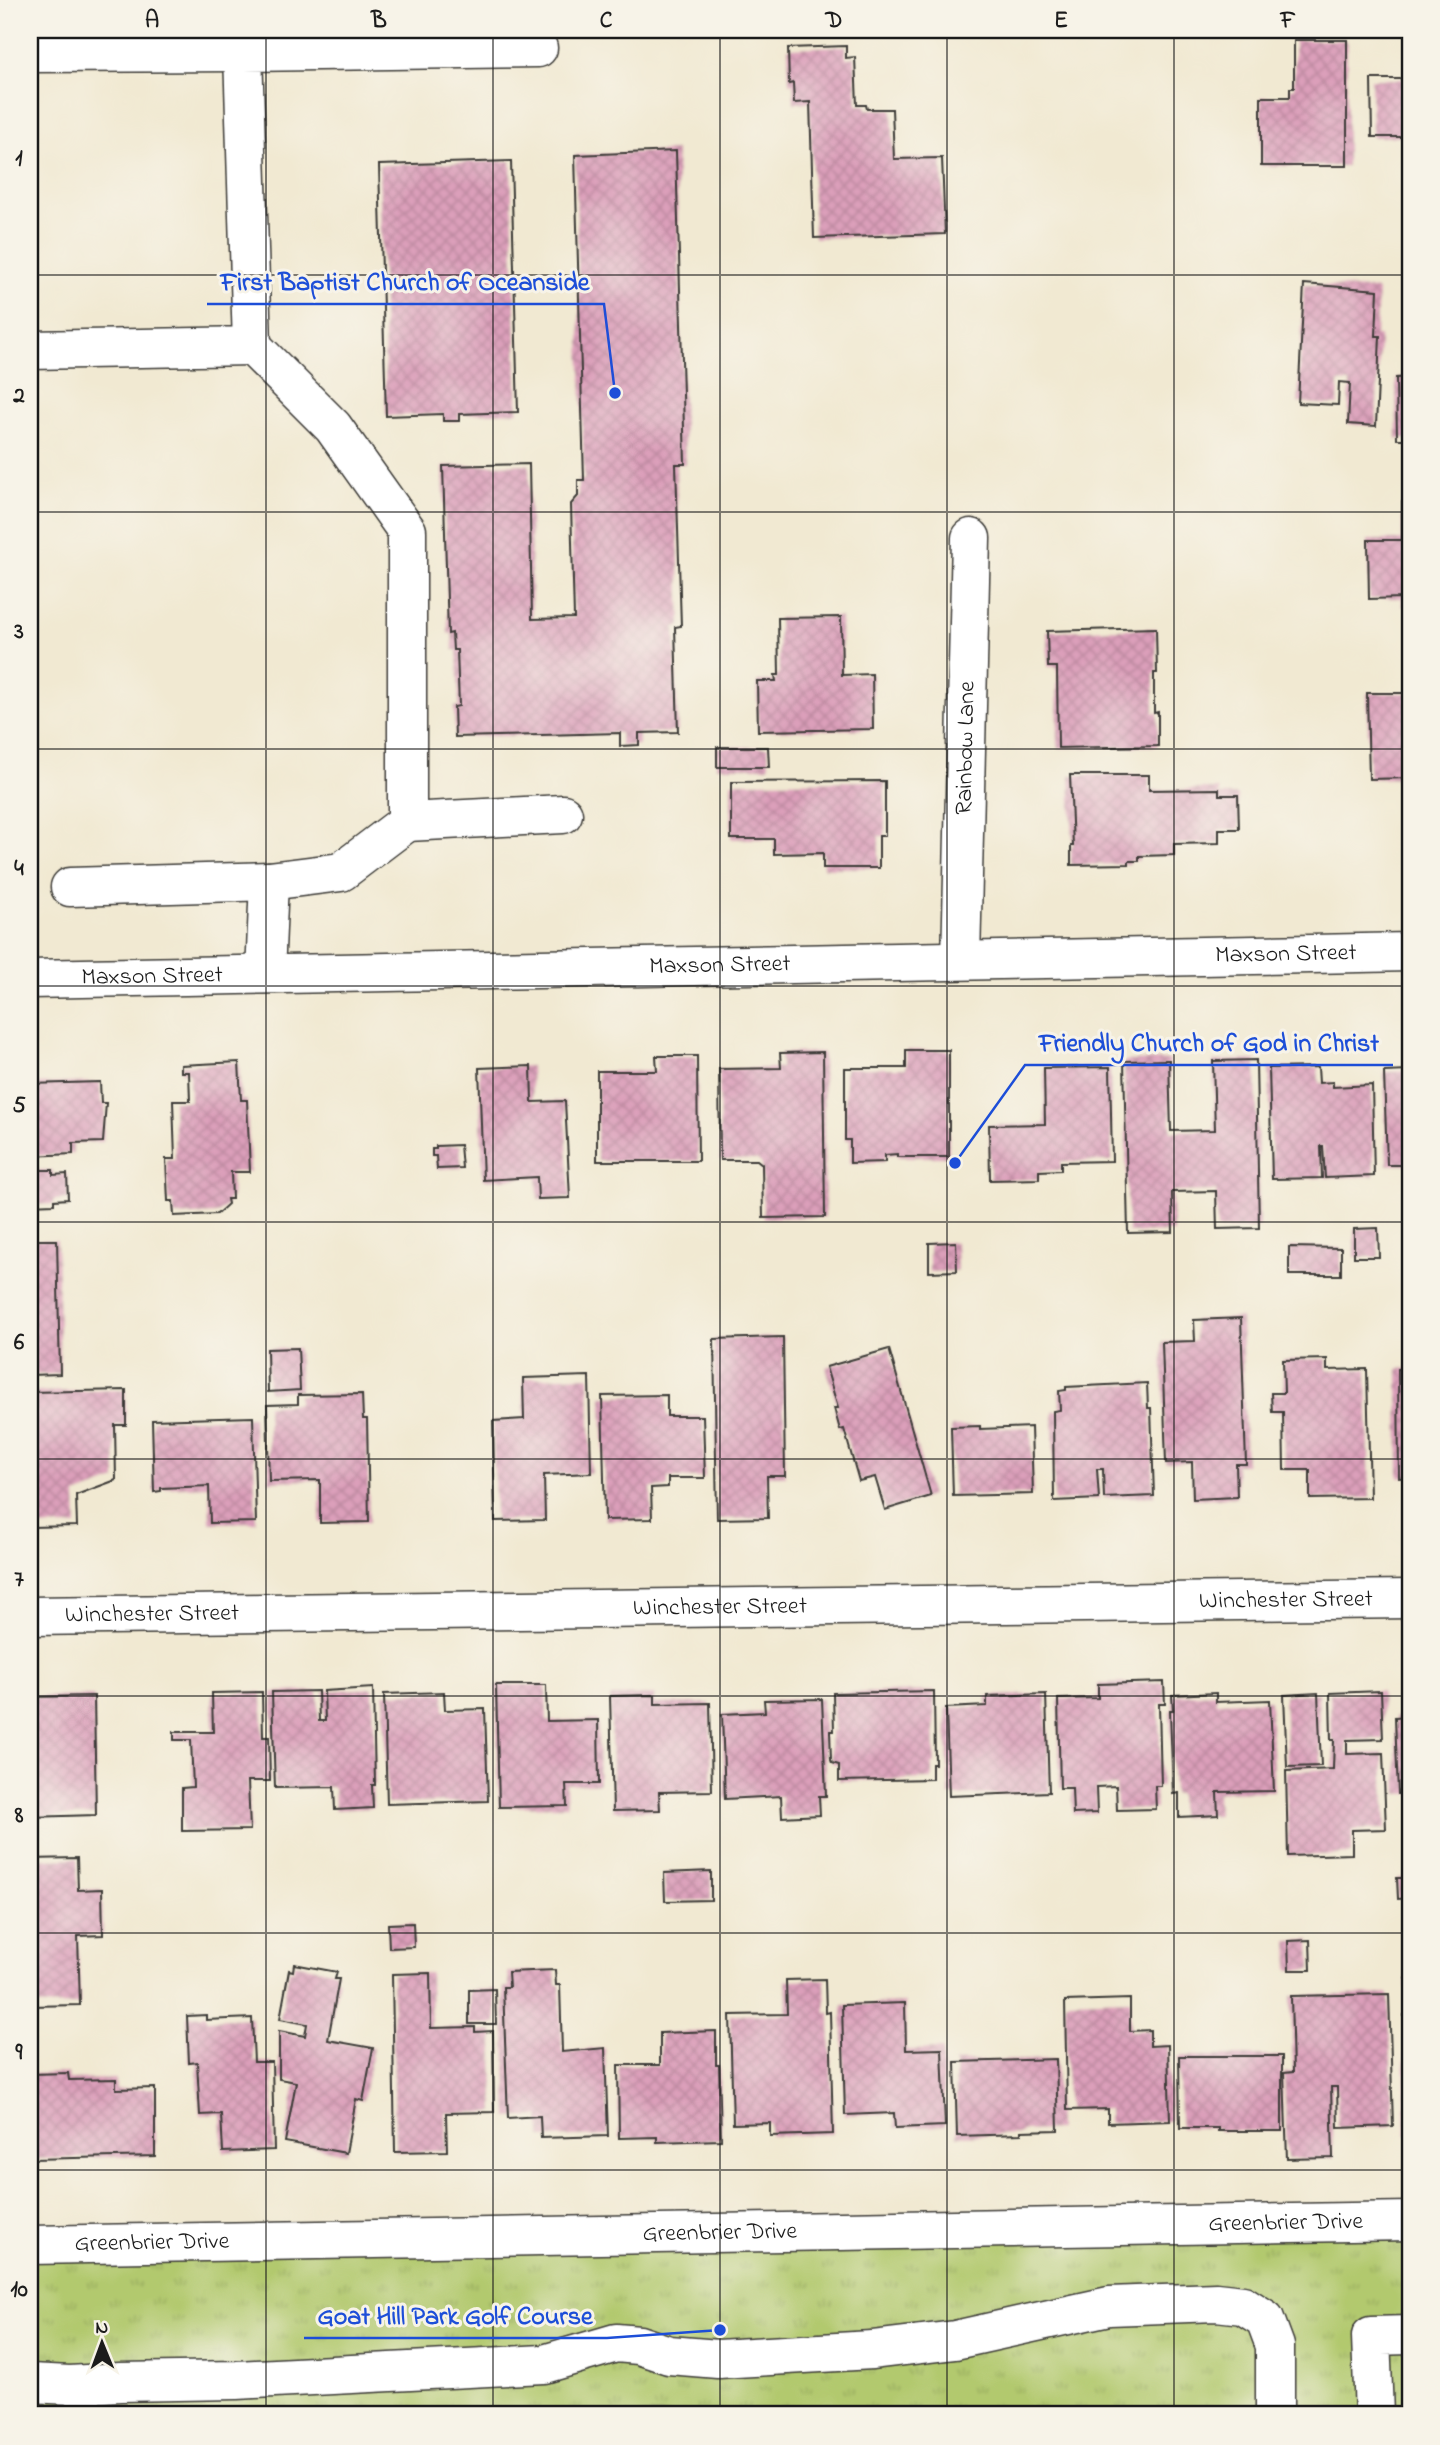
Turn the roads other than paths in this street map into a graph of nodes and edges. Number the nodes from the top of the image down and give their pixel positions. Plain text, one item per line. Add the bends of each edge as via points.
1 (538, 48) dead end
2 (243, 52) junction
3 (30, 53) edge
4 (252, 346) junction
5 (30, 350) edge
6 (971, 538) dead end
7 (564, 814) dead end
8 (407, 822) junction
9 (269, 881) junction
10 (70, 887) dead end
11 (1410, 952) edge
12 (961, 960) junction
13 (265, 974) junction
14 (30, 979) edge
15 (1410, 1598) edge
16 (30, 1616) edge
17 (1410, 2221) edge
18 (30, 2245) edge
19 (1410, 2334) edge
20 (30, 2383) edge
21 (1275, 2415) edge
22 (1374, 2415) edge

1 - 2 street
2 - 3 street
2 - 4 street
4 - 5 street
4 - 8 street via 334,427 407,531
6 - 12 street, Rainbow Lane
7 - 8 street
8 - 9 street via 341,872
9 - 10 street
9 - 13 street
11 - 12 street, Maxson Street
12 - 13 street, Maxson Street
13 - 14 street, Maxson Street
15 - 16 street, Winchester Street
17 - 18 street, Greenbrier Drive
19 - 22 street via 1371,2336
20 - 21 street via 223,2381 544,2364 616,2343 718,2359 860,2351 955,2340 1109,2306 1216,2302 1243,2305 1265,2319 1275,2346

